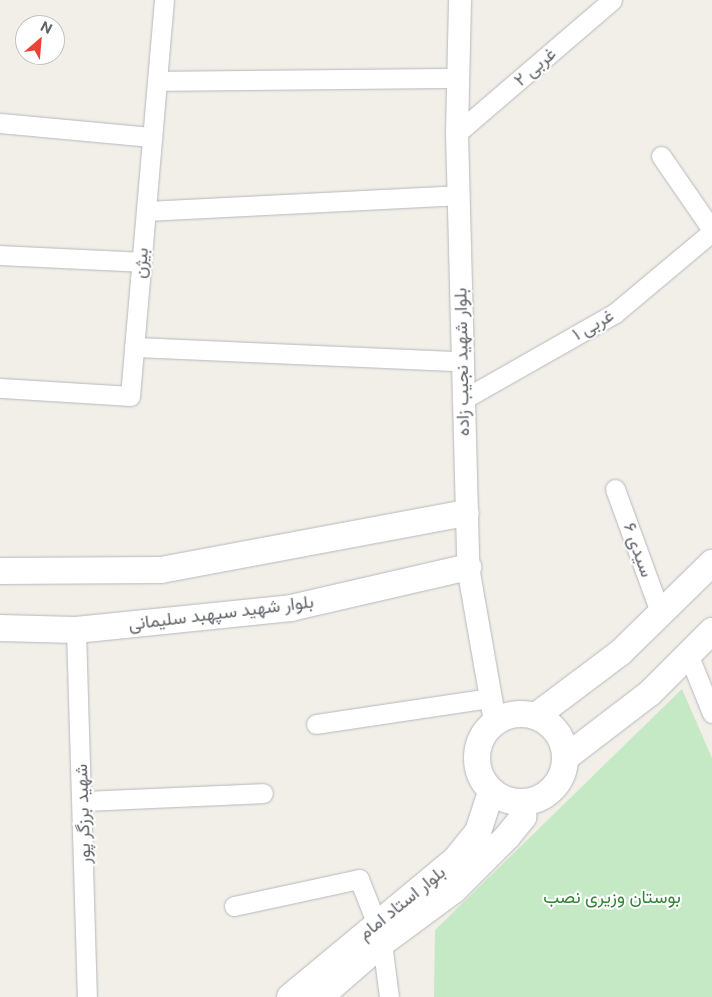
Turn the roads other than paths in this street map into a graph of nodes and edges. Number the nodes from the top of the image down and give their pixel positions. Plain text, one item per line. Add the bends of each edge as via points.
1 (164, 0) edge
2 (460, 0) edge
3 (612, 0) edge
4 (459, 78) junction
5 (157, 81) junction
6 (0, 123) edge
7 (457, 133) junction
8 (152, 136) junction
9 (661, 156) dead end
10 (458, 195) junction
11 (146, 211) junction
12 (712, 231) edge
13 (0, 255) edge
14 (141, 262) junction
15 (134, 347) junction
16 (461, 361) junction
17 (0, 388) edge
18 (462, 400) junction
19 (615, 489) dead end
20 (466, 513) junction
21 (712, 563) edge
22 (468, 566) junction
23 (0, 570) edge
24 (660, 612) junction
25 (0, 628) edge
26 (76, 630) junction
27 (712, 631) edge
28 (688, 654) junction
29 (493, 710) junction
30 (712, 714) edge
31 (536, 716) junction
32 (316, 724) dead end
33 (565, 758) junction
34 (263, 792) dead end
35 (492, 792) junction
36 (82, 800) junction
37 (524, 803) junction
38 (234, 906) dead end
39 (379, 933) junction
40 (87, 997) edge
41 (290, 997) edge
42 (320, 997) edge
43 (389, 997) edge

1 - 5 street, بیژن
2 - 4 street, بلوار شهید نجیب زاده
3 - 7 street, غربی ۲
4 - 5 street
4 - 7 street, بلوار شهید نجیب زاده
5 - 8 street, بیژن
6 - 8 street
7 - 10 street, بلوار شهید نجیب زاده
8 - 11 street, بیژن
9 - 12 street
10 - 11 street
10 - 16 street, بلوار شهید نجیب زاده
11 - 14 street, بیژن
12 - 18 street, غربی ۱ via 615,313
13 - 14 street
14 - 15 street, بیژن
15 - 16 street
15 - 17 street, بیژن via 130,396
16 - 18 street, بلوار شهید نجیب زاده
18 - 20 street, بلوار شهید نجیب زاده
19 - 24 street, سیدی ۶
20 - 22 street, بلوار شهید نجیب زاده
20 - 23 main road via 160,570
21 - 24 main road
22 - 26 main road, بلوار شهید سپهبد سلیمانی via 291,608
22 - 29 street, بلوار شهید نجیب زاده
24 - 31 main road via 620,653
25 - 26 main road, بلوار شهید سپهبد سلیمانی
26 - 36 street, شهید برزگر پور
27 - 28 main road
28 - 30 street
28 - 33 main road via 650,693
29 - 31 main road
29 - 32 street
29 - 35 main road via 478,743 477,769
31 - 33 main road via 556,733
33 - 37 main road via 558,783 543,796
34 - 36 street
35 - 37 main road via 512,802
35 - 39 main road, بلوار استاد امام via 478,832 456,859
36 - 40 street, شهید برزگر پور
37 - 39 main road, بلوار استاد امام via 523,817 454,890
38 - 39 street via 359,879
39 - 41 main road, بلوار استاد امام
39 - 42 main road, بلوار استاد امام
39 - 43 street

